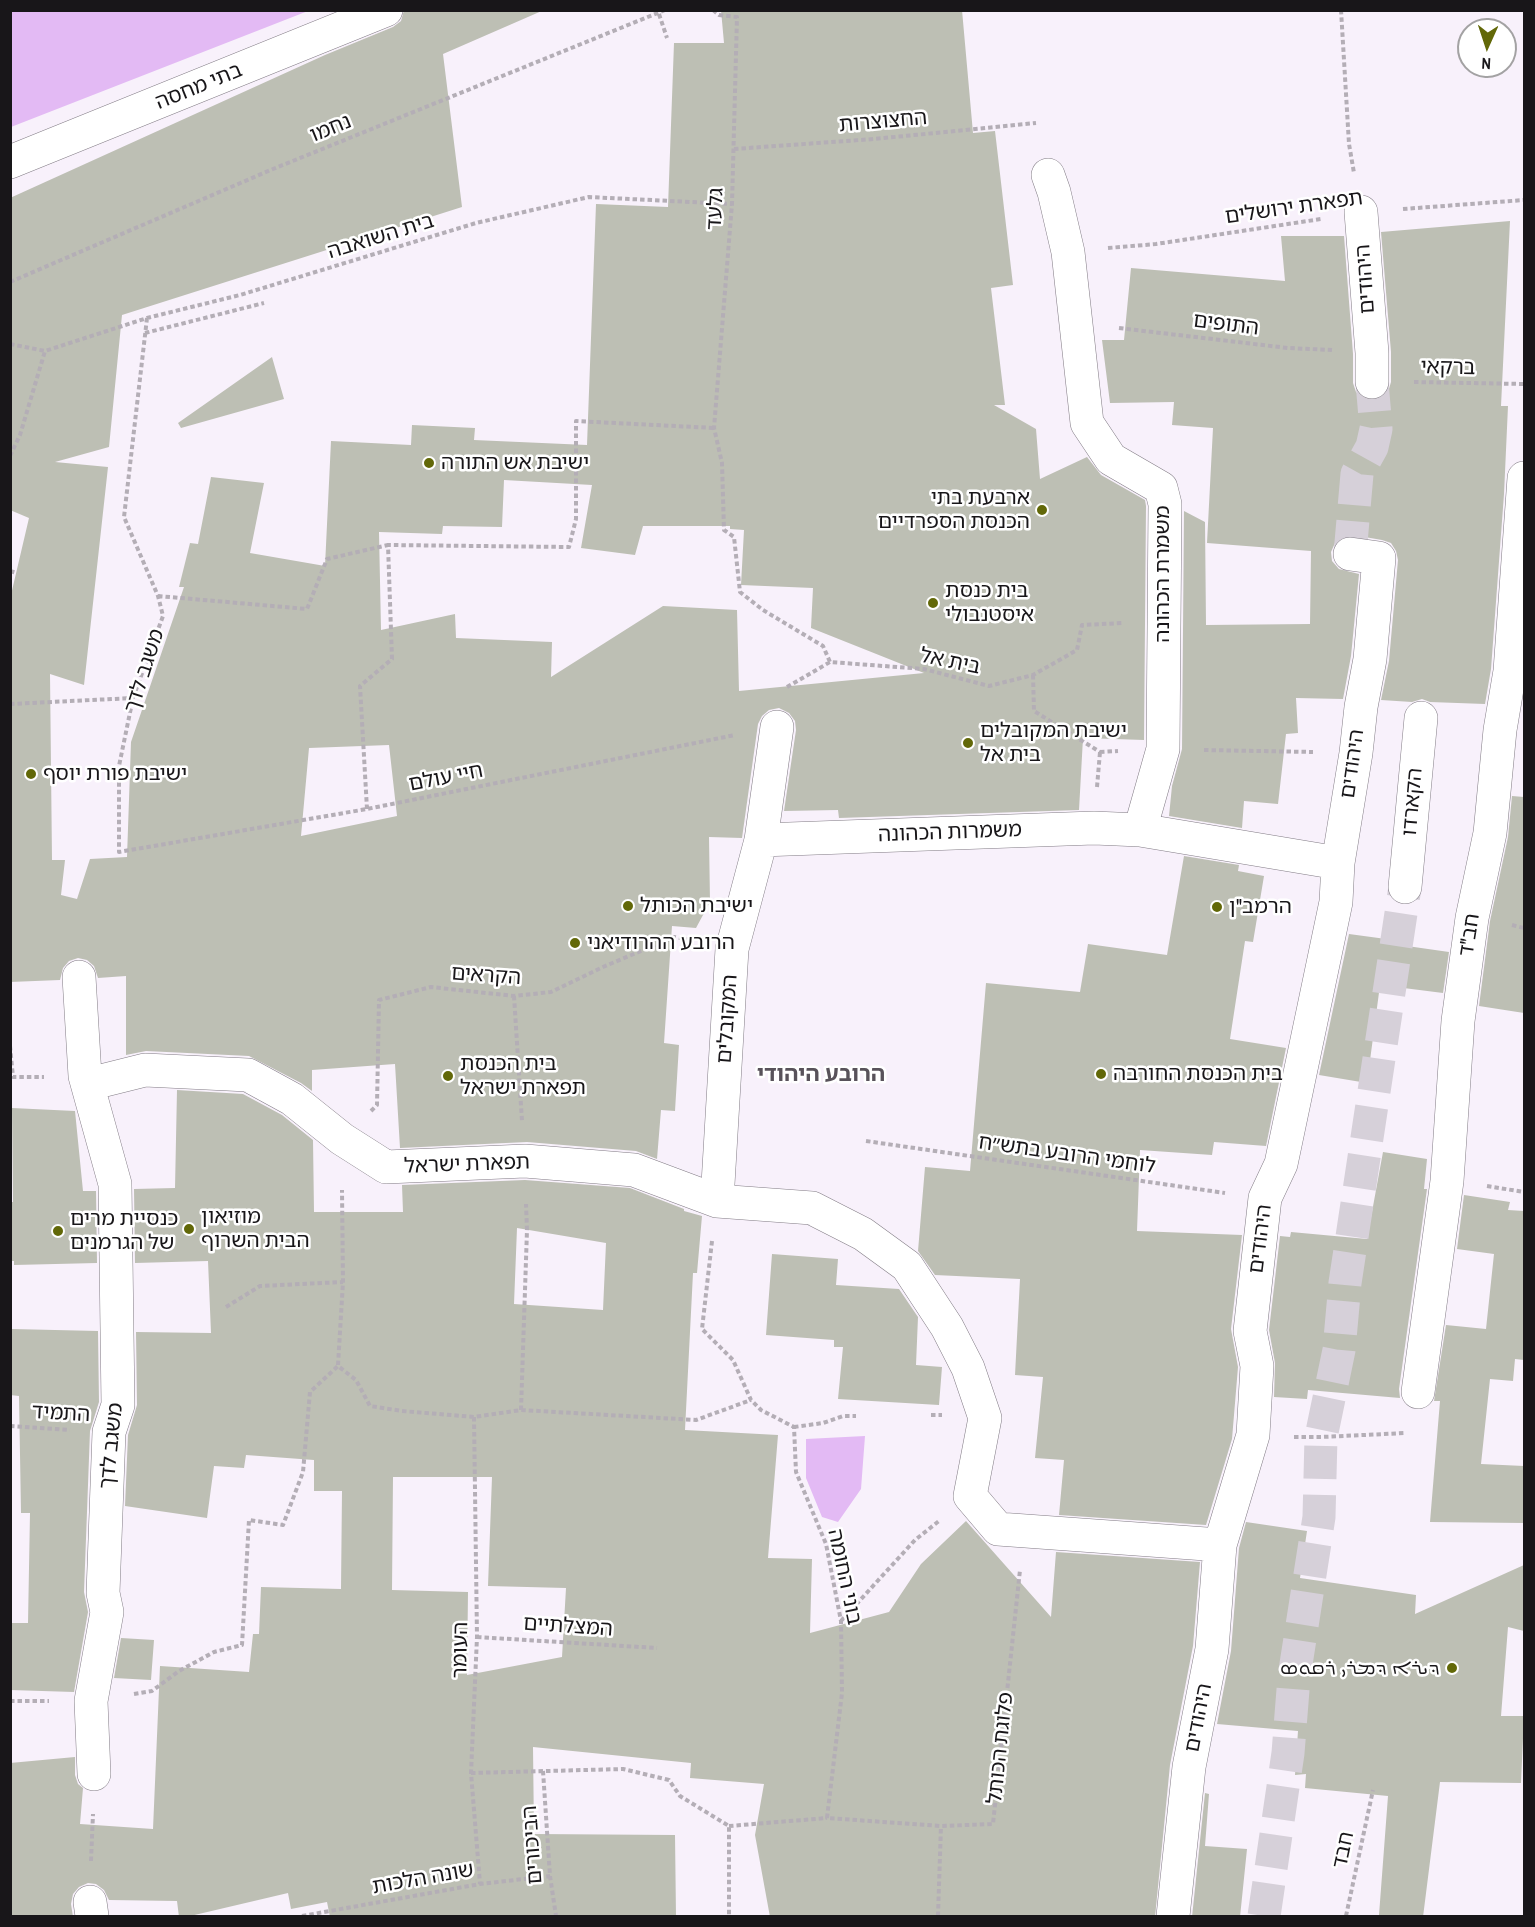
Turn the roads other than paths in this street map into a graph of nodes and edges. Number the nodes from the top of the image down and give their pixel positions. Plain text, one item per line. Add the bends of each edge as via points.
1 (386, 10) edge
2 (10, 162) edge
3 (1048, 175) dead end
4 (1361, 212) road end
5 (1372, 367) tunnel mouth
6 (1524, 478) edge
7 (1350, 554) dead end
8 (1421, 718) dead end
9 (777, 727) road end
10 (1140, 830) junction
11 (761, 840) junction
12 (1338, 863) junction
13 (1405, 886) tunnel mouth
14 (79, 977) dead end
15 (87, 1080) junction
16 (717, 1201) junction
17 (1418, 1392) dead end
18 (1220, 1545) junction
19 (94, 1774) road end
20 (1173, 1917) edge

1 - 2 street, בתי מחסה
3 - 10 street, משמרת הכהונה via 1068,252 1087,423 1111,459 1161,488 1165,504 1163,749
4 - 5 street, היהודים
6 - 17 street, חב"ד via 1510,671 1490,833 1472,918 1458,1021 1447,1180
7 - 12 street, היהודים via 1379,558 1370,659
8 - 13 street, הקארדו
9 - 11 street, המקובלים
10 - 11 street, משמרות הכהונה via 1094,828
10 - 12 street, משמרות הכהונה
11 - 16 street, המקובלים via 732,949
12 - 18 street, היהודים via 1336,902 1281,1164 1265,1198 1250,1330 1257,1366 1253,1436
14 - 15 street, משגב לדך
15 - 16 street, תפארת ישראל via 145,1070 248,1075 292,1099 342,1139 386,1167 525,1161 634,1170
15 - 19 street, משגב לדך via 115,1184 118,1405 109,1432 103,1593 107,1612 91,1701
16 - 18 street, תפארת ישראל via 812,1208 863,1234 907,1266 947,1327 968,1368 984,1418 970,1496 998,1528
18 - 20 street, היהודים via 1212,1649 1189,1767

